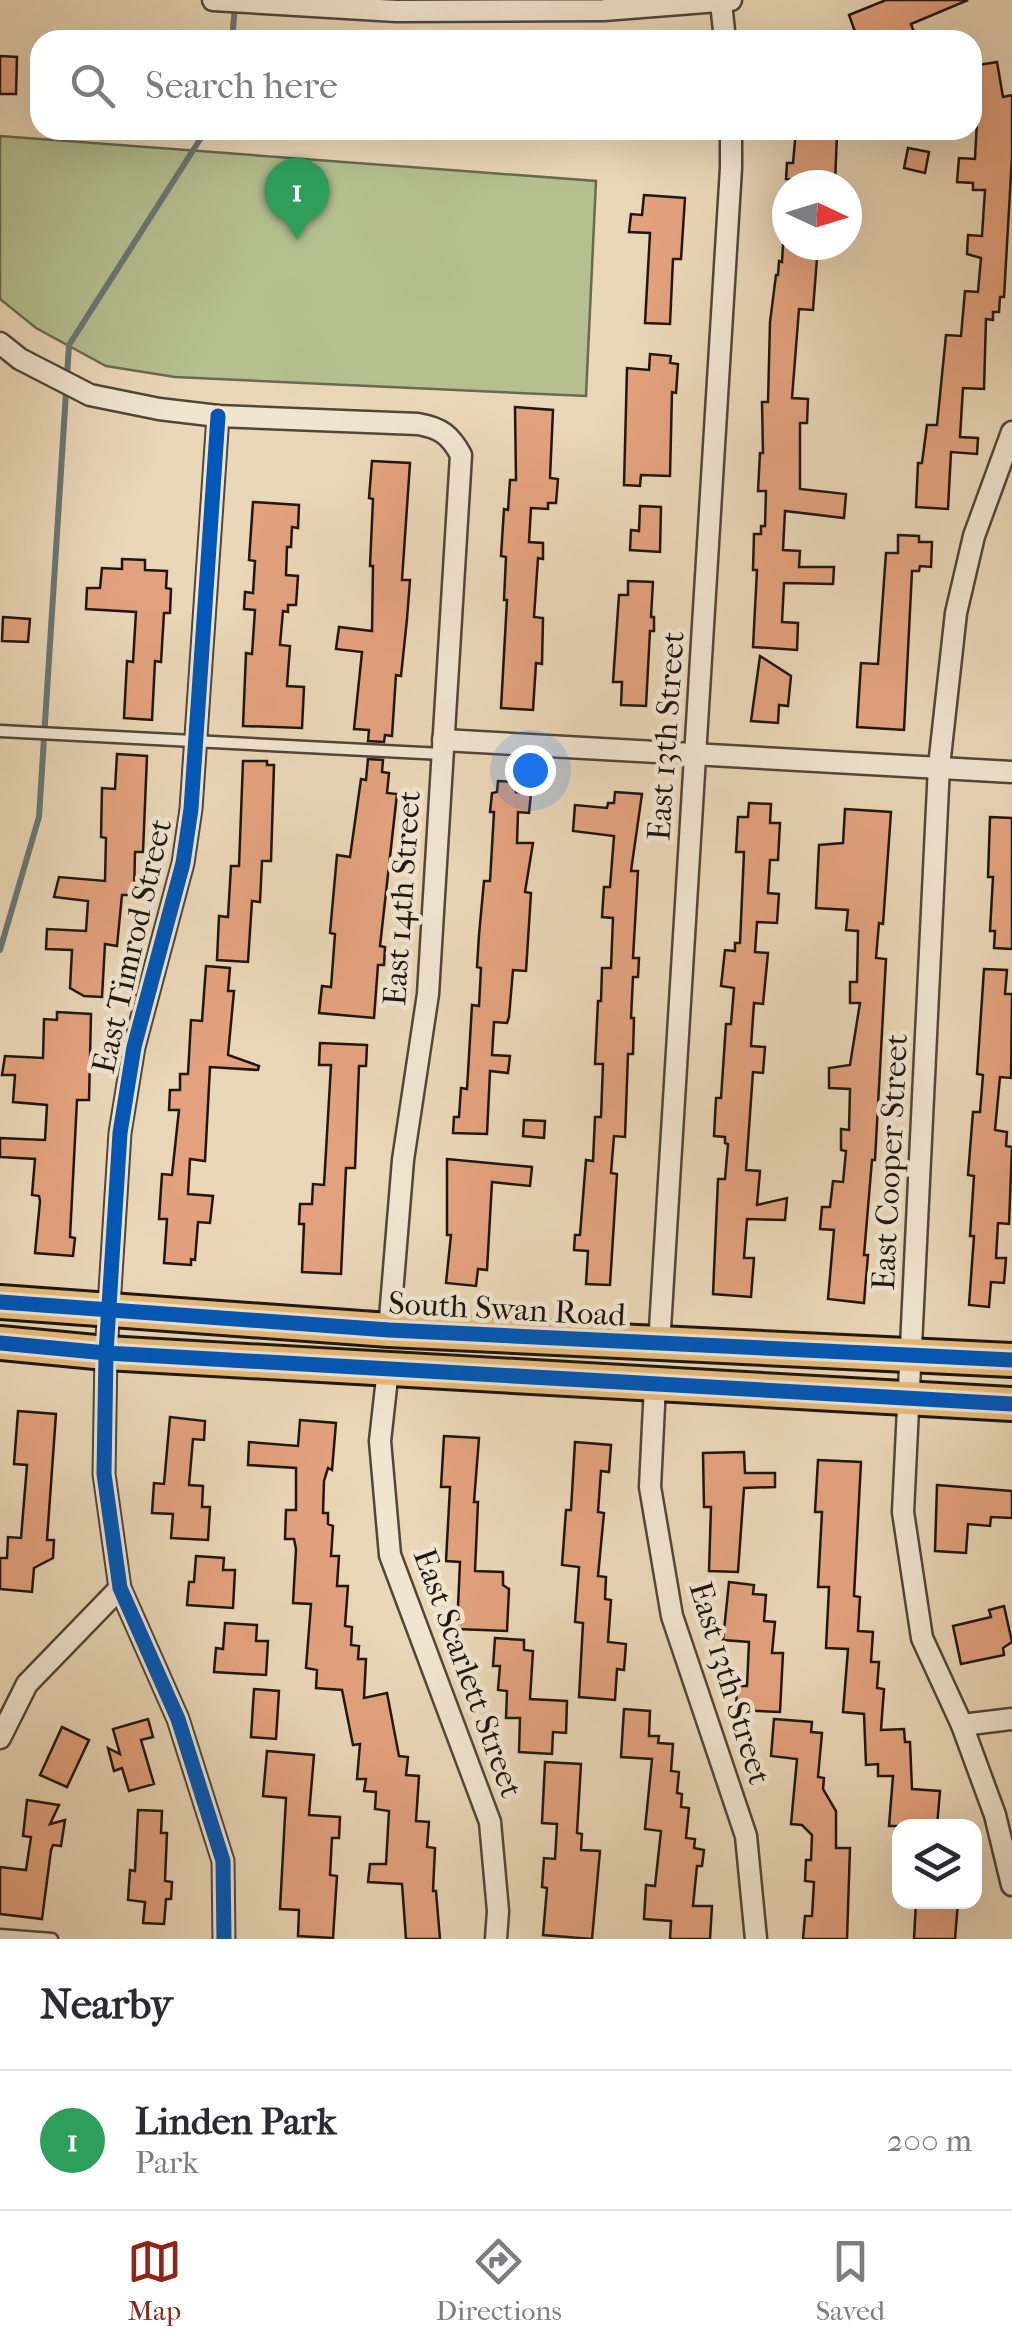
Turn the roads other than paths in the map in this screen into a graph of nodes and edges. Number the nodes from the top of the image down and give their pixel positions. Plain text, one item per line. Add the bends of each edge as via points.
1 (214, 0) edge
2 (726, 2) edge
3 (397, 5) edge
4 (725, 30) edge
5 (731, 140) edge
6 (0, 343) edge
7 (218, 416) junction
8 (1012, 432) edge
9 (0, 731) edge
10 (196, 742) junction
11 (442, 747) junction
12 (695, 755) junction
13 (939, 766) junction
14 (1012, 772) edge
15 (0, 1302) edge
16 (109, 1309) junction
17 (389, 1330) junction
18 (0, 1343) edge
19 (658, 1345) junction
20 (106, 1353) junction
21 (911, 1355) junction
22 (1012, 1360) edge
23 (388, 1368) junction
24 (655, 1385) junction
25 (908, 1396) junction
26 (1012, 1404) edge
27 (120, 1588) junction
28 (1012, 1720) edge
29 (962, 1726) junction
30 (0, 1738) edge
31 (1012, 1885) edge
32 (0, 1935) edge
33 (52, 1939) edge
34 (224, 1939) edge
35 (496, 1939) edge
36 (756, 1939) edge

1 - 3 street
2 - 3 street via 604,10
2 - 4 street
5 - 12 street, East 13th Street
6 - 7 street via 90,394
7 - 10 street, East Timrod Street
7 - 11 street, East 14th Street via 418,424 440,428 453,441 461,468
8 - 13 street, East Cooper Street via 974,536 956,612
9 - 10 lane
10 - 11 lane
10 - 16 street, East Timrod Street via 184,862 134,1047 120,1133
11 - 12 street
11 - 17 street, East 14th Street via 428,994 403,1160
12 - 13 street
12 - 19 street, East 13th Street
13 - 14 street
13 - 21 street, East Cooper Street
15 - 16 main road, South Swan Road
16 - 17 main road, South Swan Road
16 - 20 street, East Timrod Street
17 - 19 main road, South Swan Road
18 - 20 main road, South Swan Road
19 - 21 main road, South Swan Road
20 - 23 main road, South Swan Road
20 - 27 street, East Timrod Street via 104,1474
21 - 22 main road, South Swan Road
21 - 25 street, East Cooper Street
23 - 24 main road, South Swan Road
23 - 35 street, East Scarlett Street via 380,1441 390,1555 490,1822
24 - 25 main road, South Swan Road
24 - 36 street, East 13th Street via 650,1487 672,1616 746,1836
25 - 26 main road, South Swan Road
25 - 29 street, East Cooper Street via 903,1512 922,1638
27 - 30 street via 28,1684
27 - 34 street, East Timrod Street via 178,1718 223,1861
28 - 29 street
29 - 31 street, East Cooper Street via 995,1814
32 - 33 lane

